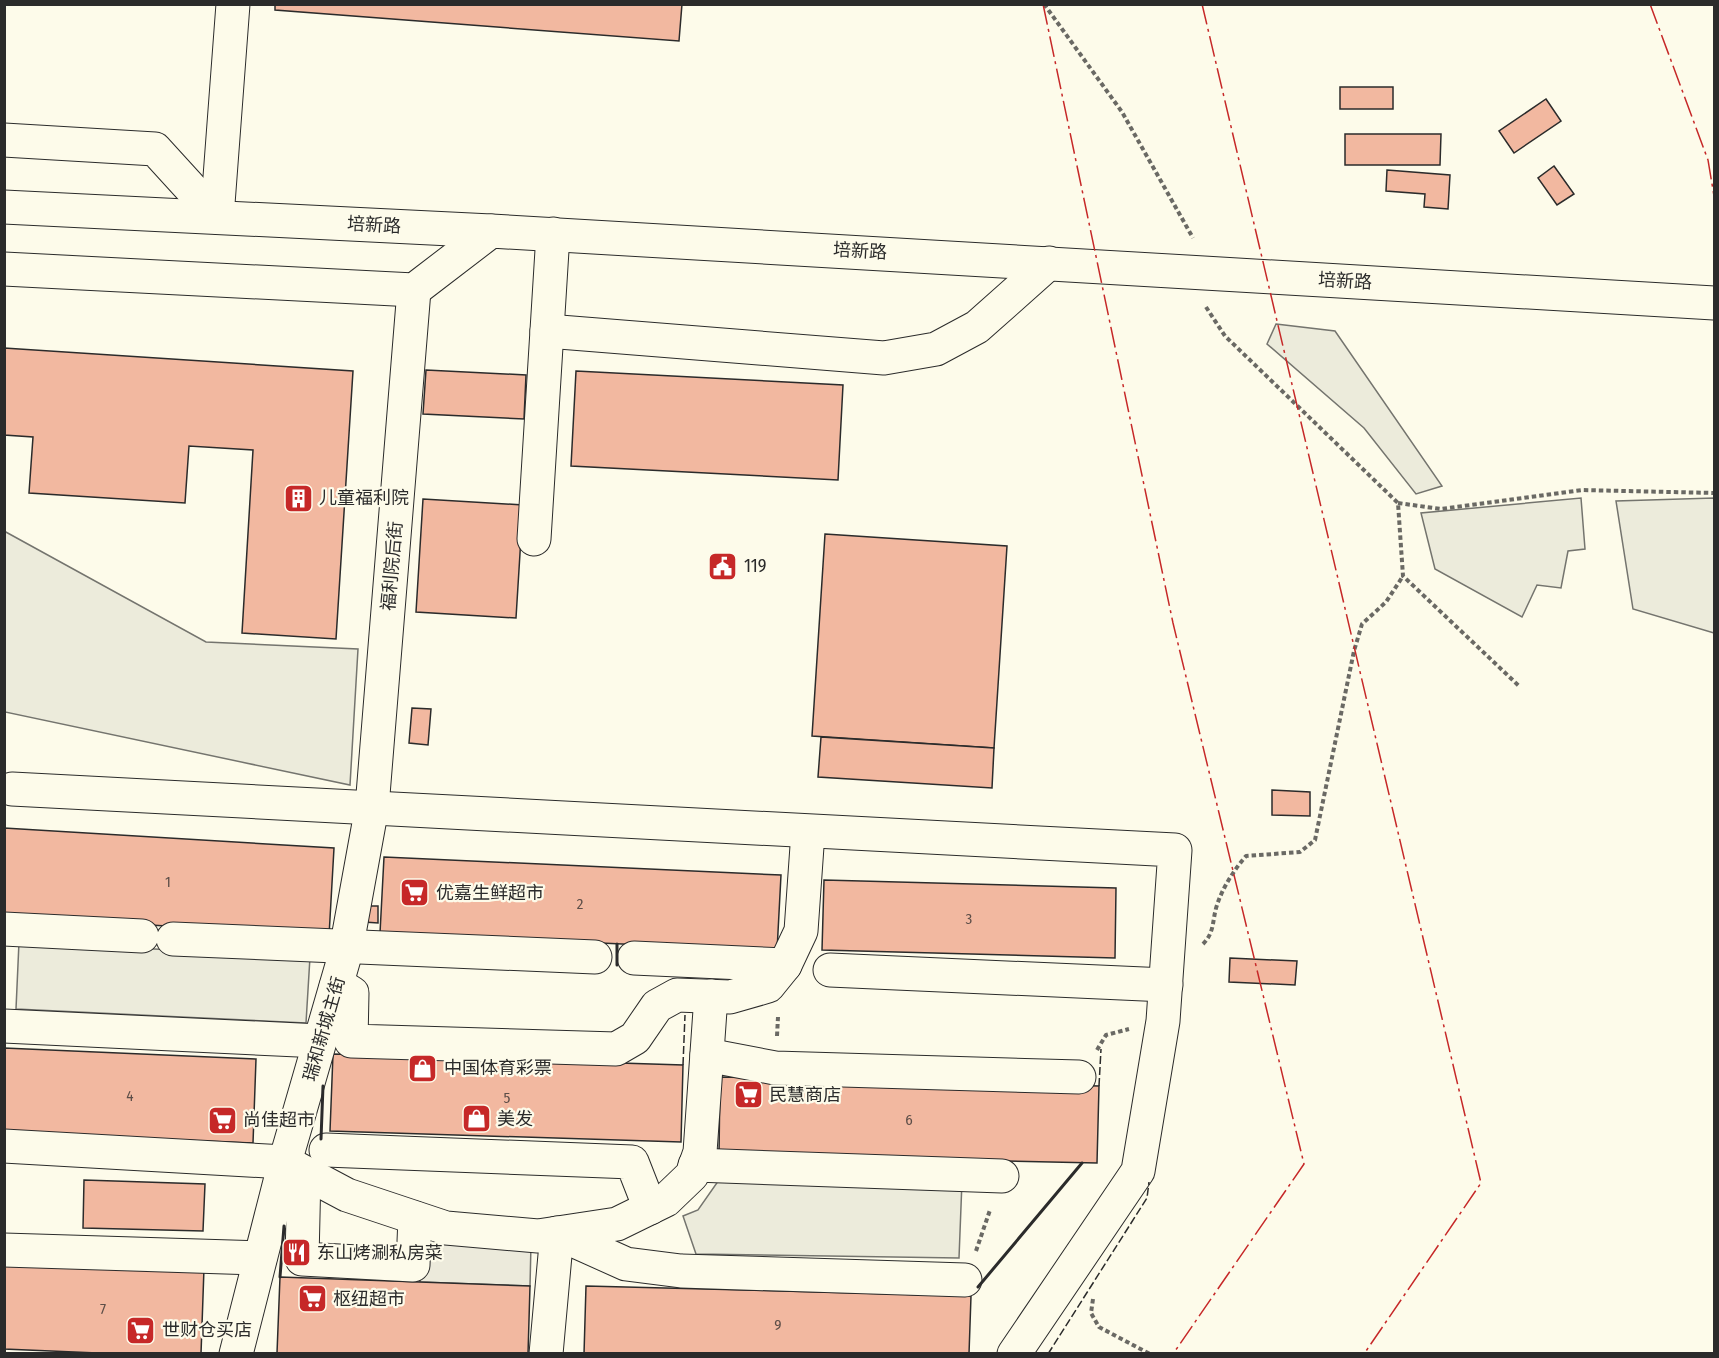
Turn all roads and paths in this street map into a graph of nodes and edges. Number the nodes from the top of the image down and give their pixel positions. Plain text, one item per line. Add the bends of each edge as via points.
1 (233, 4) edge
2 (1044, 4) edge
3 (4, 140) edge
4 (4, 207) edge
5 (217, 217) junction
6 (491, 231) junction
7 (553, 234) junction
8 (1049, 263) junction
9 (4, 269) edge
10 (1198, 272) junction
11 (414, 290) junction
12 (1714, 303) edge
13 (547, 332) junction
14 (1714, 493) edge
15 (1398, 502) junction
16 (534, 538) dead end
17 (1403, 576) junction
18 (1519, 686) dead end
19 (12, 789) dead end
20 (372, 807) junction
21 (808, 832) junction
22 (4, 929) edge
23 (347, 946) junction
24 (1195, 952) dead end
25 (595, 957) dead end
26 (634, 958) dead end
27 (785, 964) junction
28 (830, 970) dead end
29 (1166, 985) junction
30 (336, 987) junction
31 (711, 996) junction
32 (1163, 1021) junction
33 (4, 1026) edge
34 (320, 1041) junction
35 (707, 1055) junction
36 (1079, 1077) joint
37 (4, 1146) edge
38 (305, 1162) junction
39 (695, 1165) junction
40 (1002, 1176) joint
41 (650, 1208) junction
42 (415, 1218) junction
43 (557, 1233) junction
44 (4, 1250) edge
45 (260, 1258) junction
46 (965, 1280) joint
47 (1094, 1298) dead end
48 (236, 1353) edge
49 (546, 1353) edge
50 (1014, 1353) edge
51 (1150, 1353) edge

1 - 5 main road
2 - 10 path via 1122,112
3 - 5 main road via 155,149
4 - 5 main road, 培新路
5 - 6 main road, 培新路
6 - 7 main road, 培新路
6 - 11 main road
7 - 8 main road, 培新路
7 - 13 main road
8 - 10 main road, 培新路
8 - 13 main road via 977,327 936,349 884,358
9 - 11 main road
10 - 12 main road, 培新路
10 - 15 path via 1225,336
11 - 20 main road, 福利院后街
13 - 16 main road
14 - 15 path via 1582,490 1441,508
15 - 17 path
17 - 18 path
17 - 24 path via 1386,603 1362,624 1315,840 1300,852 1246,856 1234,870 1217,905 1210,937
19 - 20 main road
20 - 21 main road
20 - 23 main road, 瑞和新城主街
21 - 27 main road via 801,931
21 - 29 main road via 1175,850
22 - 23 main road
23 - 25 main road
23 - 30 main road, 瑞和新城主街
26 - 27 main road
27 - 31 main road via 768,986 730,997
28 - 29 main road
29 - 32 main road
30 - 31 main road via 352,993 351,1041 616,1049 635,1038 657,1006 677,995
30 - 34 main road, 瑞和新城主街
31 - 35 main road
32 - 36 path via 1106,1035
32 - 50 main road via 1138,1172
33 - 34 main road
34 - 38 main road, 瑞和新城主街
35 - 36 main road via 775,1068
35 - 39 main road via 700,1152
37 - 38 main road
38 - 41 main road via 632,1162
38 - 42 main road via 347,1195
38 - 42 main road via 302,1259 413,1265
38 - 45 main road, 瑞和新城主街
39 - 40 main road
39 - 41 main road via 692,1175 675,1192
40 - 46 path
41 - 43 main road via 617,1224
42 - 43 main road via 446,1228 538,1236
43 - 46 main road via 626,1264 681,1271
43 - 49 main road
44 - 45 main road
45 - 48 main road, 瑞和新城主街
47 - 51 path via 1091,1313 1099,1327

